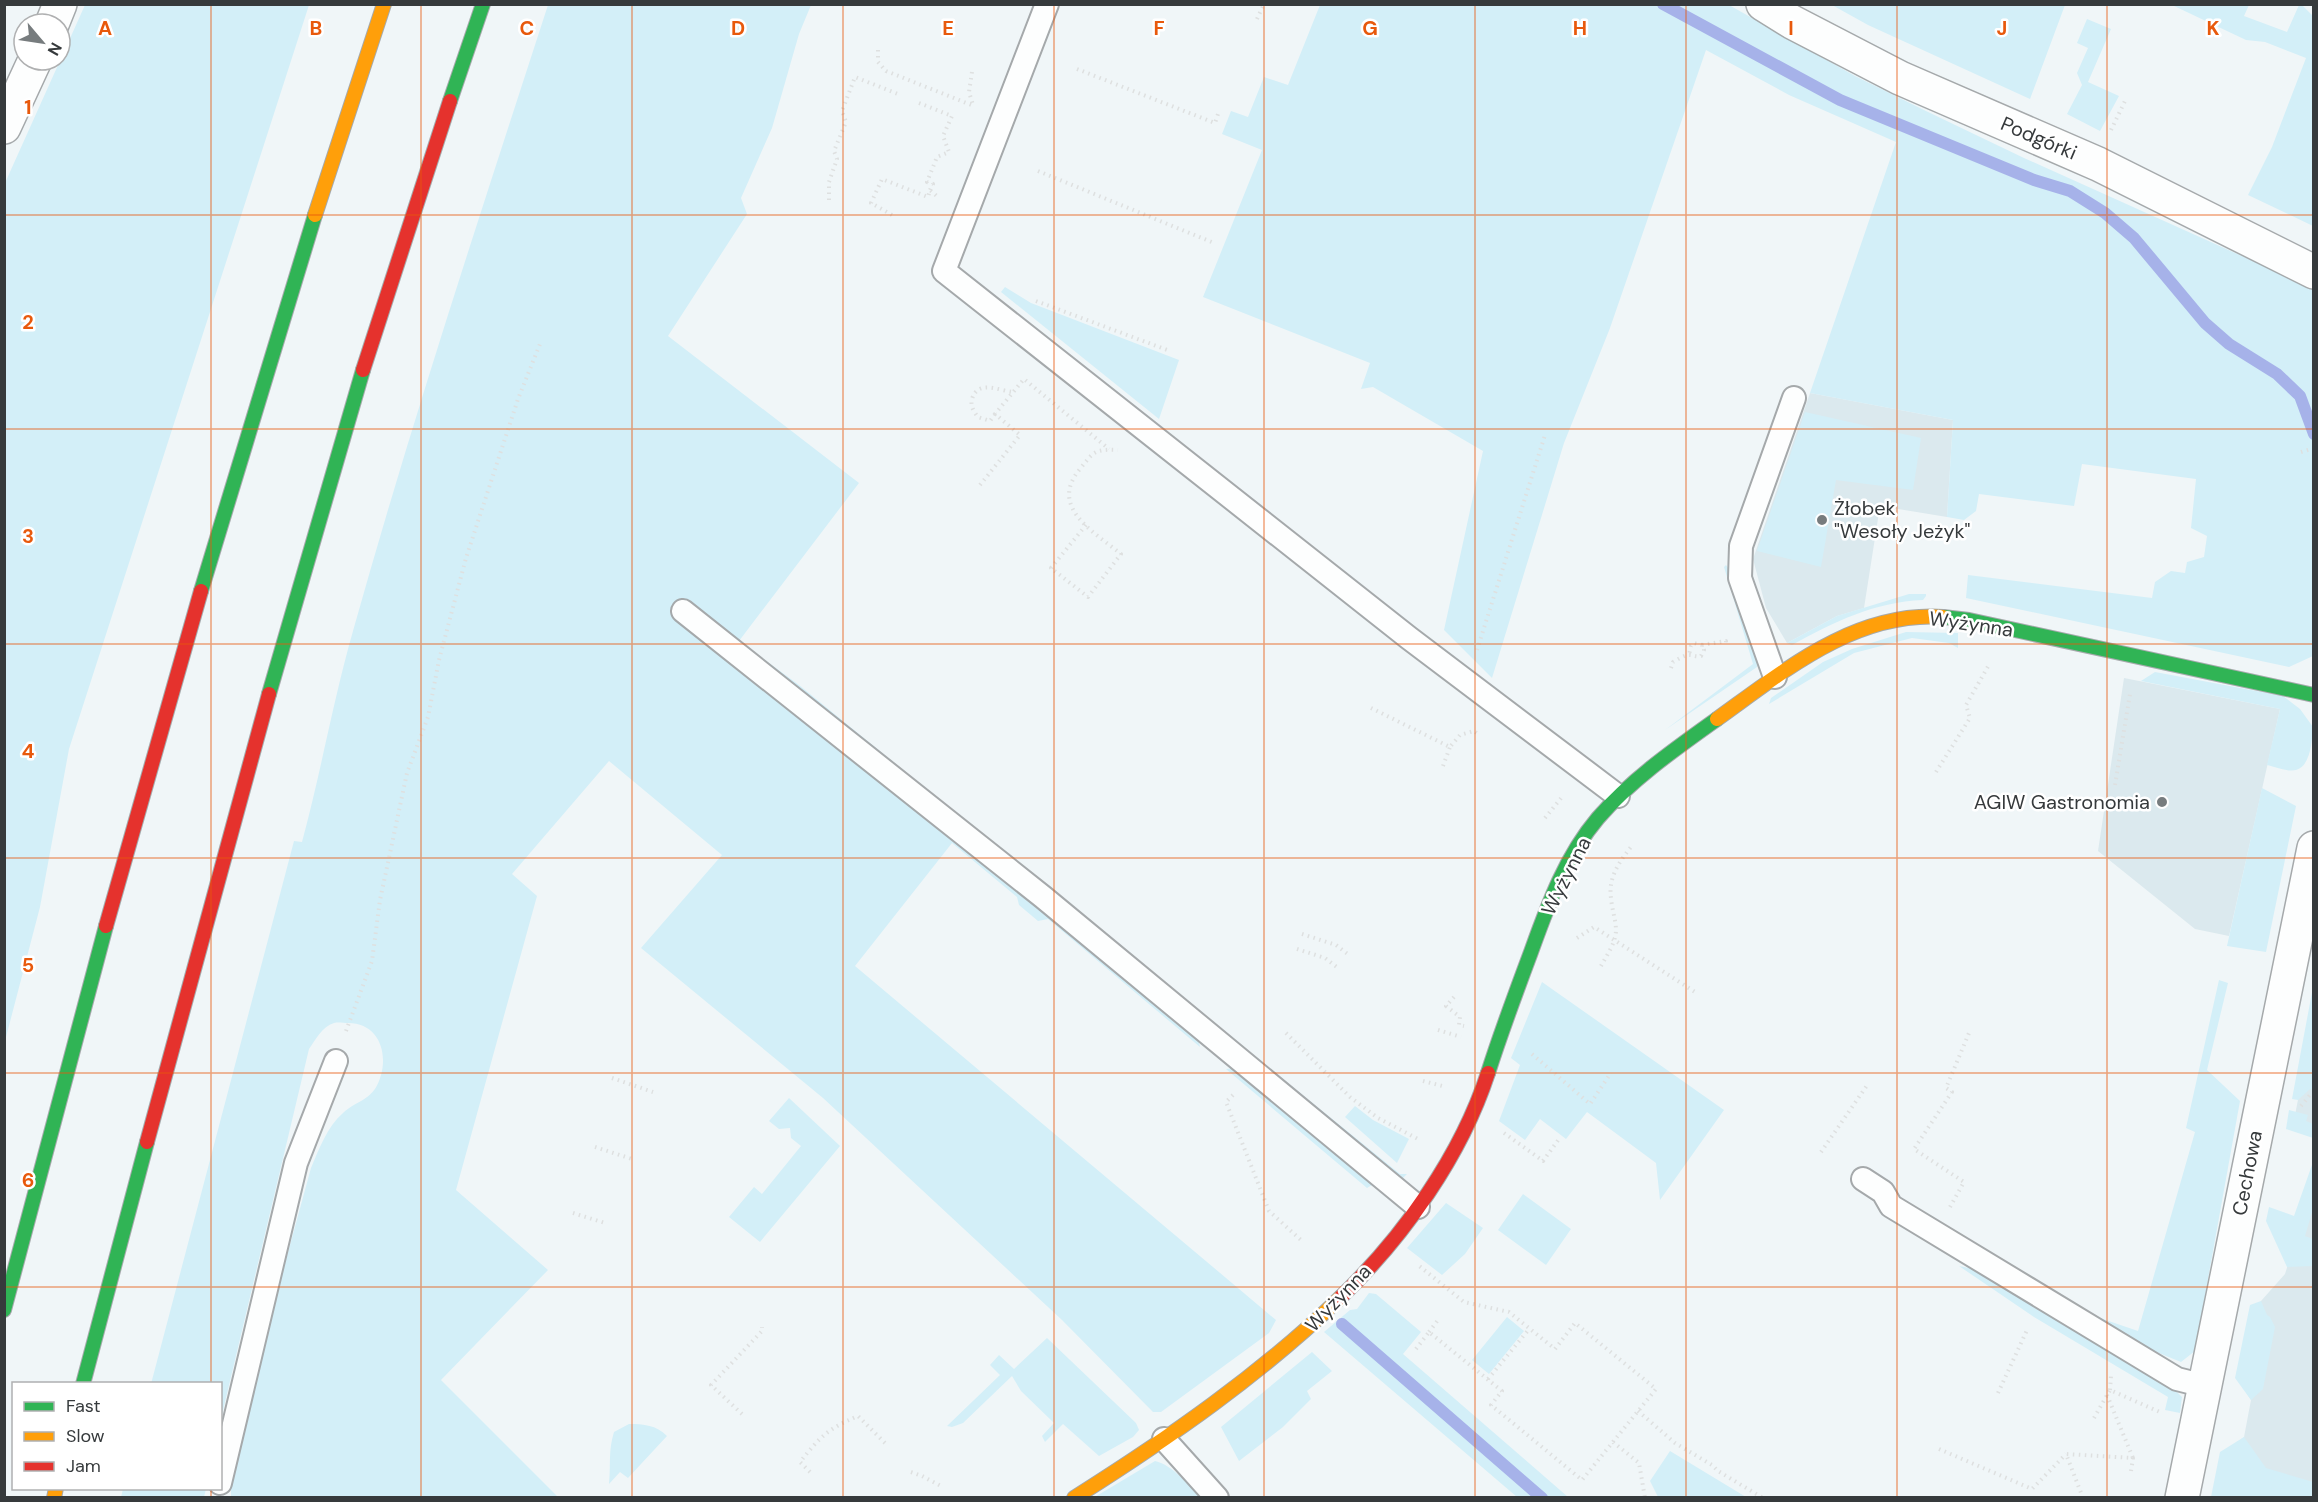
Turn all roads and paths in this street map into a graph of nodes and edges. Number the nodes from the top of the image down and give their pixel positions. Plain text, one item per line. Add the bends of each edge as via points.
1 (384, 4) edge
2 (483, 4) edge
3 (1047, 4) edge
4 (1763, 4) edge
5 (1264, 5) edge
6 (1257, 19) dead end
7 (878, 50) dead end
8 (1077, 69) dead end
9 (29, 72) edge
10 (972, 72) dead end
11 (898, 93) dead end
12 (2126, 99) dead end
13 (919, 103) dead end
14 (973, 106) junction
15 (980, 108) dead end
16 (1218, 114) dead end
17 (4, 127) edge
18 (2110, 131) dead end
19 (1038, 171) dead end
20 (930, 190) junction
21 (829, 200) dead end
22 (943, 201) dead end
23 (892, 214) dead end
24 (1214, 243) dead end
25 (2313, 273) edge
26 (1026, 295) dead end
27 (540, 344) dead end
28 (1170, 351) dead end
29 (1013, 392) junction
30 (1794, 398) dead end
31 (996, 414) junction
32 (1142, 427) junction
33 (1545, 435) dead end
34 (2313, 448) edge
35 (1110, 449) junction
36 (2301, 452) dead end
37 (980, 485) dead end
38 (1086, 525) junction
39 (682, 611) dead end
40 (1702, 645) junction
41 (1729, 651) dead end
42 (1689, 655) junction
43 (1992, 661) dead end
44 (1671, 669) dead end
45 (1775, 677) junction
46 (1466, 682) junction
47 (2131, 691) dead end
48 (2313, 695) edge
49 (1371, 708) dead end
50 (1483, 738) dead end
51 (1450, 747) junction
52 (1443, 766) dead end
53 (1936, 771) dead end
54 (2115, 785) dead end
55 (1554, 790) dead end
56 (1618, 796) junction
57 (1545, 818) dead end
58 (1631, 847) dead end
59 (2313, 848) edge
60 (1585, 933) dead end
61 (1302, 934) dead end
62 (1614, 939) junction
63 (1297, 949) dead end
64 (1349, 955) dead end
65 (1601, 966) dead end
66 (1338, 968) dead end
67 (1695, 992) dead end
68 (1454, 997) dead end
69 (1468, 1024) dead end
70 (1438, 1030) dead end
71 (1286, 1033) dead end
72 (1969, 1033) dead end
73 (1462, 1047) dead end
74 (1527, 1050) dead end
75 (336, 1061) joint
76 (1611, 1073) dead end
77 (612, 1078) dead end
78 (1423, 1081) dead end
79 (1868, 1084) dead end
80 (1450, 1085) dead end
81 (1444, 1087) dead end
82 (654, 1092) dead end
83 (1236, 1092) dead end
84 (2310, 1095) dead end
85 (1445, 1097) dead end
86 (2297, 1106) dead end
87 (1499, 1130) dead end
88 (1558, 1139) dead end
89 (1422, 1141) dead end
90 (594, 1147) dead end
91 (1821, 1152) dead end
92 (632, 1159) dead end
93 (1863, 1179) dead end
94 (1418, 1207) junction
95 (1949, 1209) dead end
96 (573, 1213) dead end
97 (605, 1223) dead end
98 (1302, 1241) dead end
99 (1411, 1260) dead end
100 (4, 1310) edge
101 (1438, 1320) dead end
102 (2034, 1327) dead end
103 (762, 1328) dead end
104 (1530, 1328) junction
105 (1429, 1332) junction
106 (1416, 1348) dead end
107 (2112, 1367) dead end
108 (1488, 1379) junction
109 (83, 1382) edge
110 (2205, 1386) junction
111 (2110, 1390) junction
112 (1998, 1393) dead end
113 (2107, 1395) junction
114 (1638, 1411) junction
115 (742, 1414) dead end
116 (2164, 1414) dead end
117 (2094, 1418) dead end
118 (1164, 1439) junction
119 (1613, 1442) junction
120 (886, 1444) dead end
121 (1939, 1449) dead end
122 (2066, 1454) junction
123 (2133, 1458) junction
124 (2131, 1471) dead end
125 (810, 1472) dead end
126 (910, 1472) dead end
127 (222, 1475) edge
128 (940, 1486) dead end
129 (1074, 1497) edge
130 (1217, 1497) edge
131 (1645, 1497) edge
132 (1763, 1497) edge
133 (1794, 1497) edge
134 (1804, 1497) edge
135 (2083, 1497) edge
136 (2182, 1497) edge

1 - 100 main road via 286,305 174,683
2 - 109 main road via 407,229 335,465 159,1091
3 - 32 lane via 944,271
4 - 25 street, Podgórki via 1900,78 2098,164
5 - 6 path
7 - 14 path via 878,62 886,70
8 - 16 path via 1215,123
9 - 17 street
10 - 14 path via 969,92
11 - 21 path via 855,76 842,111 846,122 834,151 837,159 829,182
12 - 18 path
13 - 20 path via 952,116 943,136 949,152 936,157 927,182 933,184
14 - 15 path
19 - 24 path
20 - 22 path
20 - 23 path via 928,197 882,179 871,203
26 - 28 path
27 - 75 path via 466,558 428,717 407,773 380,900 372,961
29 - 31 path
29 - 31 path via 993,387 978,390 972,397 978,417 990,421
29 - 35 path via 1024,379
30 - 45 lane via 1741,546 1740,579
31 - 37 path via 1020,435
32 - 35 path via 1125,447
32 - 46 lane
33 - 46 path
34 - 36 path
35 - 38 path via 1094,453 1071,484 1071,504
38 - 38 path via 1121,554 1088,597 1051,568
39 - 94 lane via 1043,897
40 - 41 path via 1726,641
40 - 42 path via 1691,646
40 - 42 path via 1701,656
42 - 44 path via 1673,662
43 - 53 path via 1966,705 1970,718
45 - 48 main road, Wyżynna via 1853,632 1923,617 1969,620
45 - 56 main road, Wyżynna via 1666,754
46 - 56 lane
47 - 54 path
49 - 51 path
50 - 51 path via 1474,731 1460,735
51 - 52 path
55 - 57 path via 1562,797
56 - 94 main road, Wyżynna via 1580,842 1556,886 1466,1131
58 - 62 path via 1612,878
59 - 110 street, Cechowa
60 - 62 path via 1594,927
61 - 64 path via 1336,945
62 - 65 path
62 - 67 path
63 - 66 path via 1325,958
68 - 69 path via 1446,1006 1460,1017 1459,1025
70 - 73 path via 1462,1037
71 - 89 path via 1350,1097 1378,1118
72 - 95 path via 1946,1088 1952,1092 1914,1149 1964,1182
74 - 76 path via 1590,1104
75 - 127 lane via 296,1163
77 - 82 path
78 - 81 path
79 - 91 path
80 - 85 path
83 - 98 path via 1226,1102 1269,1211
84 - 86 path
87 - 88 path via 1543,1161
90 - 92 path
93 - 110 lane via 1883,1192 1891,1206 1971,1256 2177,1379
94 - 118 main road, Wyżynna via 1352,1287 1287,1349
96 - 97 path
99 - 104 path via 1464,1302 1509,1312
101 - 105 path
102 - 112 path via 2027,1328
103 - 115 path via 711,1385
104 - 108 path
104 - 114 path via 1555,1349 1575,1323 1656,1389
105 - 106 path
105 - 108 path
107 - 111 path
108 - 119 path via 1502,1391 1491,1405 1582,1480
110 - 136 street, Cechowa
111 - 113 path
111 - 116 path
113 - 117 path
113 - 123 path
114 - 119 path
114 - 132 path via 1675,1443
118 - 129 main road, Wyżynna
118 - 130 lane
119 - 131 path via 1639,1463
120 - 125 path via 858,1416 834,1426 819,1438 800,1462
121 - 122 path via 2032,1489
122 - 123 path
122 - 135 path
123 - 124 path
126 - 128 path
133 - 134 path

